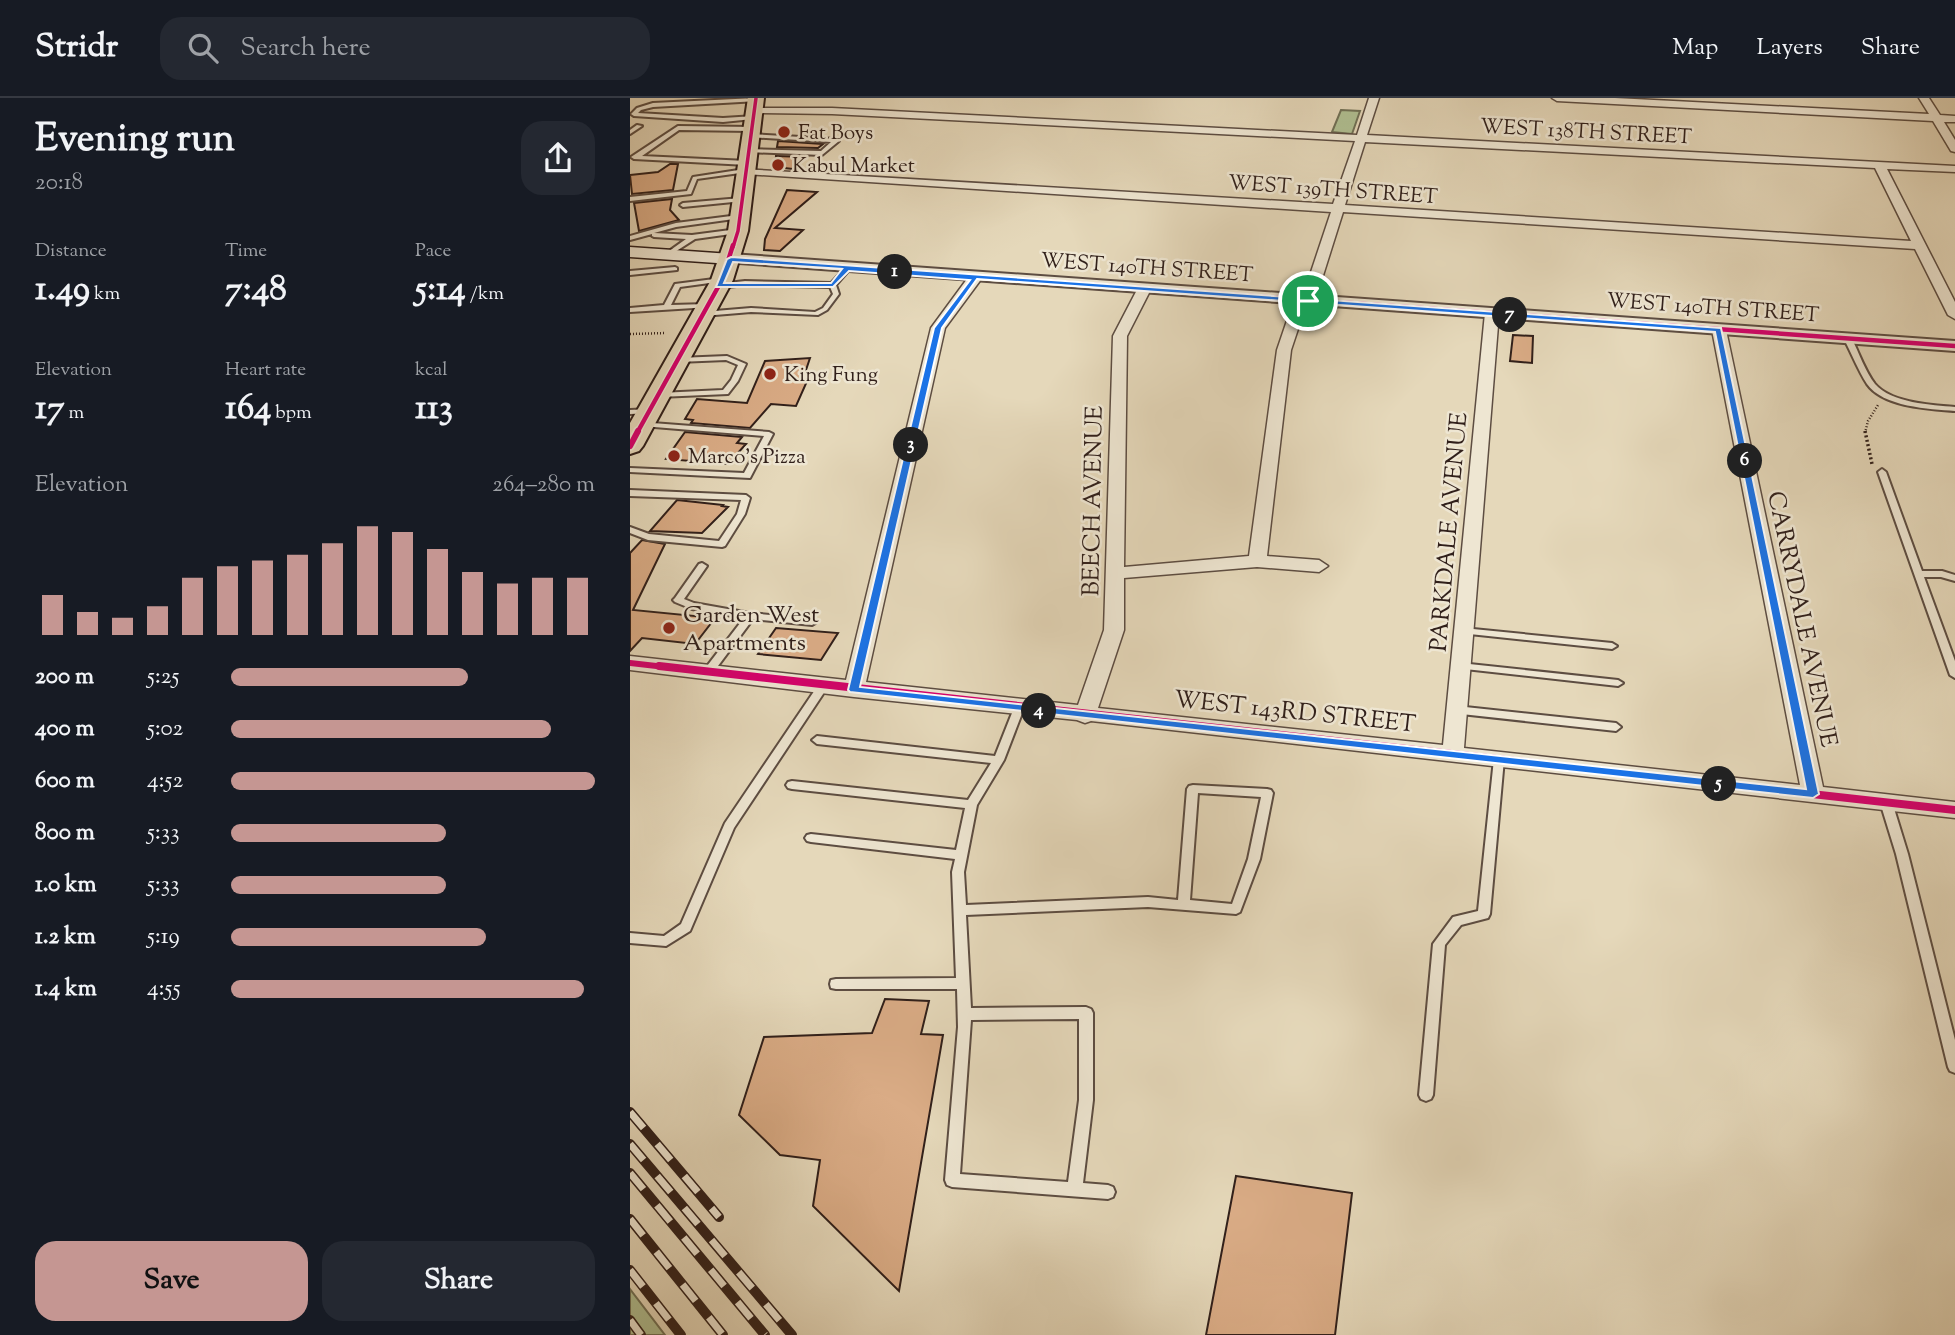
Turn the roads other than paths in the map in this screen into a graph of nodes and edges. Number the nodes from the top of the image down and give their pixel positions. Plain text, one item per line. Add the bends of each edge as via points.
1 (1374, 98) edge
2 (1557, 98) edge
3 (1924, 98) edge
4 (845, 100) dead end
5 (711, 101) edge
6 (1937, 118) junction
7 (1955, 119) edge
8 (630, 126) edge
9 (630, 132) edge
10 (751, 133) edge
11 (1359, 139) junction
12 (1955, 149) edge
13 (634, 157) edge
14 (809, 157) dead end
15 (1879, 165) junction
16 (1955, 169) edge
17 (630, 199) edge
18 (683, 205) dead end
19 (1337, 208) junction
20 (739, 216) junction
21 (643, 235) junction
22 (694, 237) junction
23 (1919, 245) junction
24 (631, 251) edge
25 (731, 259) junction
26 (676, 260) junction
27 (847, 268) junction
28 (630, 273) edge
29 (975, 278) junction
30 (721, 283) junction
31 (677, 285) junction
32 (833, 285) junction
33 (1144, 289) junction
34 (1305, 300) junction
35 (667, 307) junction
36 (630, 310) edge
37 (705, 310) junction
38 (1492, 313) junction
39 (1955, 315) edge
40 (1718, 330) junction
41 (1848, 339) junction
42 (1955, 346) edge
43 (678, 360) junction
44 (1955, 409) edge
45 (639, 424) edge
46 (630, 470) edge
47 (1882, 472) road end
48 (630, 493) edge
49 (630, 530) edge
50 (1257, 561) junction
51 (702, 566) dead end
52 (1319, 566) dead end
53 (1116, 573) junction
54 (1921, 574) junction
55 (1955, 579) edge
56 (750, 616) junction
57 (812, 622) dead end
58 (1463, 631) junction
59 (1612, 646) dead end
60 (630, 663) edge
61 (1460, 666) junction
62 (708, 673) junction
63 (1955, 675) edge
64 (1618, 683) dead end
65 (823, 686) junction
66 (854, 690) junction
67 (1019, 708) junction
68 (1456, 710) junction
69 (1085, 716) junction
70 (1616, 727) dead end
71 (817, 740) dead end
72 (1453, 754) junction
73 (999, 760) junction
74 (1499, 760) junction
75 (792, 785) dead end
76 (1813, 794) junction
77 (1886, 802) junction
78 (971, 805) junction
79 (1955, 810) edge
80 (811, 838) dead end
81 (961, 855) junction
82 (1184, 905) junction
83 (959, 910) junction
84 (630, 938) edge
85 (962, 983) junction
86 (836, 984) dead end
87 (964, 1014) junction
88 (1955, 1067) edge
89 (1426, 1095) dead end
90 (1075, 1188) junction
91 (1108, 1192) dead end

1 - 11 street
2 - 6 street
3 - 6 street
4 - 10 street
5 - 10 lane
5 - 10 lane via 653,104 634,114 723,120
6 - 7 street
6 - 12 street
8 - 9 lane via 639,126
10 - 10 lane via 822,153 836,141
10 - 11 street, WEST 138TH STREET via 832,111
10 - 13 lane
10 - 13 lane via 678,128
10 - 14 lane
10 - 17 lane via 695,178 689,193
10 - 19 street, WEST 139TH STREET
10 - 20 main road
11 - 15 street, WEST 138TH STREET
11 - 19 street
15 - 16 street, WEST 138TH STREET
15 - 23 street
18 - 20 lane
19 - 23 street, WEST 139TH STREET
19 - 34 street
20 - 21 lane
20 - 22 lane
20 - 25 main road
21 - 22 lane
21 - 24 lane
22 - 26 lane
23 - 39 street
24 - 26 main road, WEST 140TH STREET
25 - 26 main road, WEST 140TH STREET
25 - 27 street, WEST 140TH STREET
25 - 30 main road
26 - 28 lane
26 - 31 lane
27 - 29 street, WEST 140TH STREET
27 - 32 lane
29 - 33 street, WEST 140TH STREET
29 - 66 street via 938,328
30 - 31 lane
30 - 32 lane
30 - 37 main road
31 - 35 lane
32 - 37 lane via 836,295 816,314
33 - 34 street, WEST 140TH STREET
33 - 53 street, BEECH AVENUE via 1120,336
34 - 38 street, WEST 140TH STREET
34 - 50 street via 1284,350
35 - 36 lane
35 - 37 lane
37 - 43 main road
38 - 40 street, WEST 140TH STREET
38 - 58 street, PARKDALE AVENUE
40 - 41 street, WEST 140TH STREET
40 - 76 street, CARRYDALE AVENUE
41 - 42 street, WEST 140TH STREET
41 - 44 lane via 1877,391 1891,398
43 - 45 main road
43 - 45 lane via 727,358 742,364 725,392
45 - 46 lane via 769,434 747,476
47 - 54 lane
48 - 49 lane via 746,498 722,544 648,537
50 - 52 street
50 - 53 street
51 - 56 lane via 678,600
53 - 69 street, BEECH AVENUE via 1114,630
54 - 55 lane
54 - 63 lane
56 - 57 lane
56 - 62 lane
58 - 59 lane
58 - 61 street, PARKDALE AVENUE
60 - 62 street, WEST 143RD STREET
61 - 64 lane
61 - 68 street, PARKDALE AVENUE
62 - 65 street, WEST 143RD STREET
65 - 66 street, WEST 143RD STREET
65 - 84 lane via 729,825 686,927 666,941
66 - 67 street, WEST 143RD STREET
67 - 69 street, WEST 143RD STREET
67 - 73 lane
68 - 70 lane
68 - 72 street, PARKDALE AVENUE
69 - 72 street, WEST 143RD STREET
71 - 73 lane
72 - 74 street, WEST 143RD STREET
73 - 78 lane
74 - 76 street, WEST 143RD STREET
74 - 89 lane via 1484,914 1457,921 1439,944
75 - 78 lane
76 - 77 street, WEST 143RD STREET
77 - 79 street, WEST 143RD STREET
77 - 88 lane
78 - 81 lane
80 - 81 lane
81 - 83 lane
82 - 82 lane via 1236,909 1254,859 1267,793 1193,789
82 - 83 lane via 1148,902
83 - 85 lane
85 - 86 lane
85 - 87 lane
87 - 90 lane via 952,1180
87 - 90 lane via 1086,1013 1086,1100
90 - 91 lane

